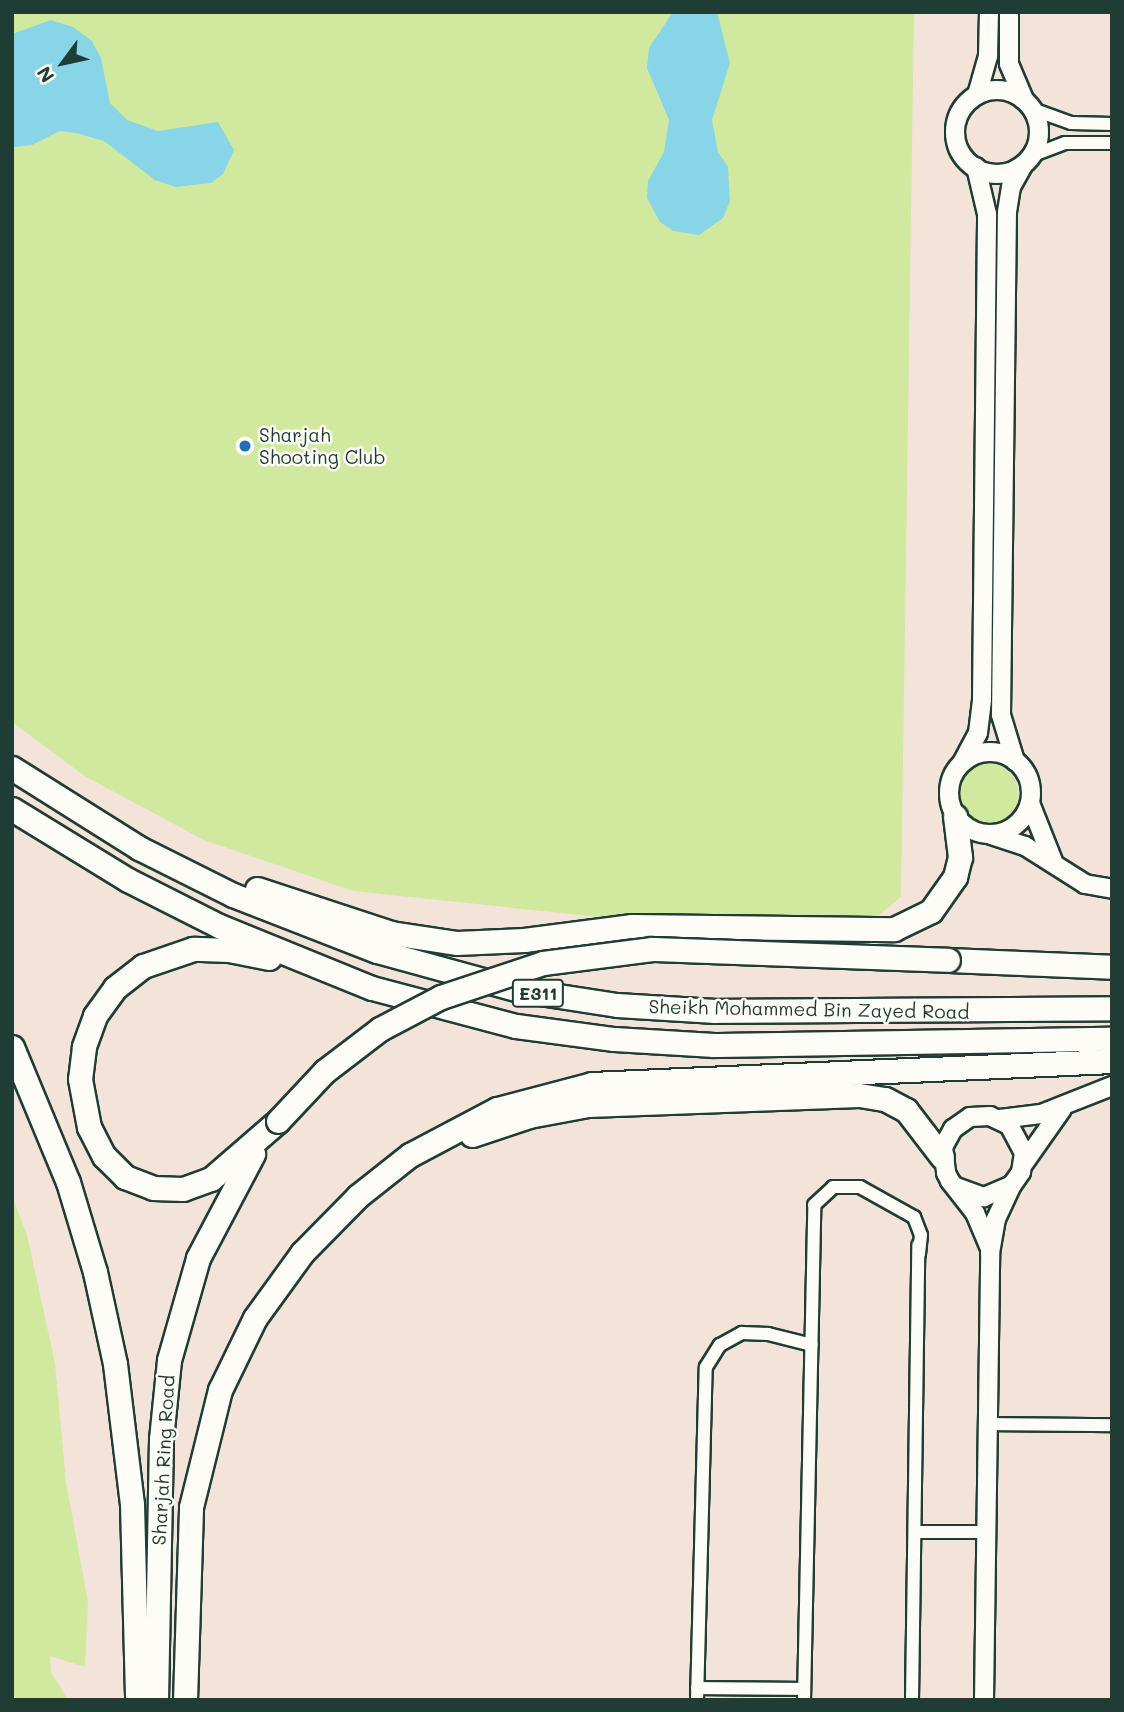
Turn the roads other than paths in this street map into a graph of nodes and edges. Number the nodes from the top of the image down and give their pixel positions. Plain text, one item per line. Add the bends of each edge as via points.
1 (989, 12) edge
2 (1009, 12) edge
3 (977, 95) junction
4 (1028, 105) junction
5 (1112, 124) edge
6 (1112, 143) edge
7 (1027, 161) junction
8 (976, 167) junction
9 (1015, 761) junction
10 (962, 763) junction
11 (12, 768) edge
12 (1030, 803) junction
13 (12, 809) edge
14 (955, 816) junction
15 (991, 835) junction
16 (139, 848) junction
17 (1054, 864) junction
18 (1112, 889) edge
19 (1112, 967) edge
20 (326, 970) junction
21 (1112, 1008) edge
22 (1112, 1039) edge
23 (12, 1047) edge
24 (1112, 1061) edge
25 (1112, 1086) edge
26 (1066, 1104) junction
27 (1000, 1119) junction
28 (278, 1121) junction
29 (942, 1157) junction
30 (1023, 1164) junction
31 (1012, 1185) junction
32 (956, 1187) junction
33 (358, 1196) junction
34 (990, 1253) junction
35 (812, 1345) junction
36 (988, 1424) junction
37 (1112, 1425) edge
38 (915, 1532) junction
39 (986, 1532) junction
40 (697, 1694) edge
41 (804, 1694) edge
42 (137, 1700) edge
43 (156, 1700) edge
44 (185, 1700) edge
45 (912, 1700) edge
46 (984, 1700) edge

1 - 3 street via 988,56
2 - 4 street via 1009,64
3 - 4 street via 996,90
3 - 8 street via 960,113 956,137 966,159
4 - 5 street via 1071,123
4 - 7 street via 1039,133
6 - 7 street via 1065,143
7 - 8 street via 999,174
7 - 9 street via 1008,200 1001,699 1004,731
8 - 10 street via 987,214 982,716
9 - 10 street via 993,752
9 - 12 street via 1029,780
10 - 14 street via 948,791
11 - 16 highway, Sheikh Mohammed Bin Zayed Road / E311
12 - 15 street via 1016,826
12 - 17 street
13 - 20 highway, Sheikh Mohammed Bin Zayed Road / E311 via 173,904
14 - 15 street via 971,830
14 - 16 highway via 960,857 945,896 913,922 873,930 670,925 594,929 491,943 424,940 321,912
15 - 17 street via 1025,846
16 - 21 highway, Sheikh Mohammed Bin Zayed Road / E311 via 233,895 366,947 472,979 568,998 738,1011
17 - 18 street via 1085,884
19 - 28 highway, bridge via 652,949 543,963 452,992 380,1029 326,1071
20 - 22 highway, Sheikh Mohammed Bin Zayed Road / E311 via 467,1016 614,1039 831,1046
20 - 28 highway via 229,950 176,952 128,976 103,1002 89,1031 80,1079 89,1127 108,1162 138,1184 168,1190 197,1185 223,1170
23 - 42 highway via 72,1193 115,1364 132,1504
24 - 33 highway via 625,1080 560,1089 467,1122 410,1156
25 - 26 street
26 - 27 street via 1034,1116
26 - 30 street
27 - 29 street via 980,1115 961,1122 947,1137
27 - 30 street via 1016,1133
28 - 43 highway, Sharjah Ring Road via 233,1186 208,1233 174,1334 161,1439
29 - 32 street
29 - 33 highway via 915,1117 873,1097 618,1103 558,1109 500,1125 444,1148
30 - 31 street
31 - 32 street via 984,1198
31 - 34 street via 996,1219
32 - 34 street via 979,1220
33 - 44 highway, Sharjah Ring Road via 277,1284 220,1390 191,1507
34 - 36 street
35 - 38 street via 814,1205 825,1191 842,1184 860,1187 892,1205 911,1226 919,1254
35 - 40 street via 742,1333 720,1345 706,1367
35 - 41 street
36 - 37 street
36 - 39 street
38 - 39 street
38 - 45 street
39 - 46 street
40 - 41 street

